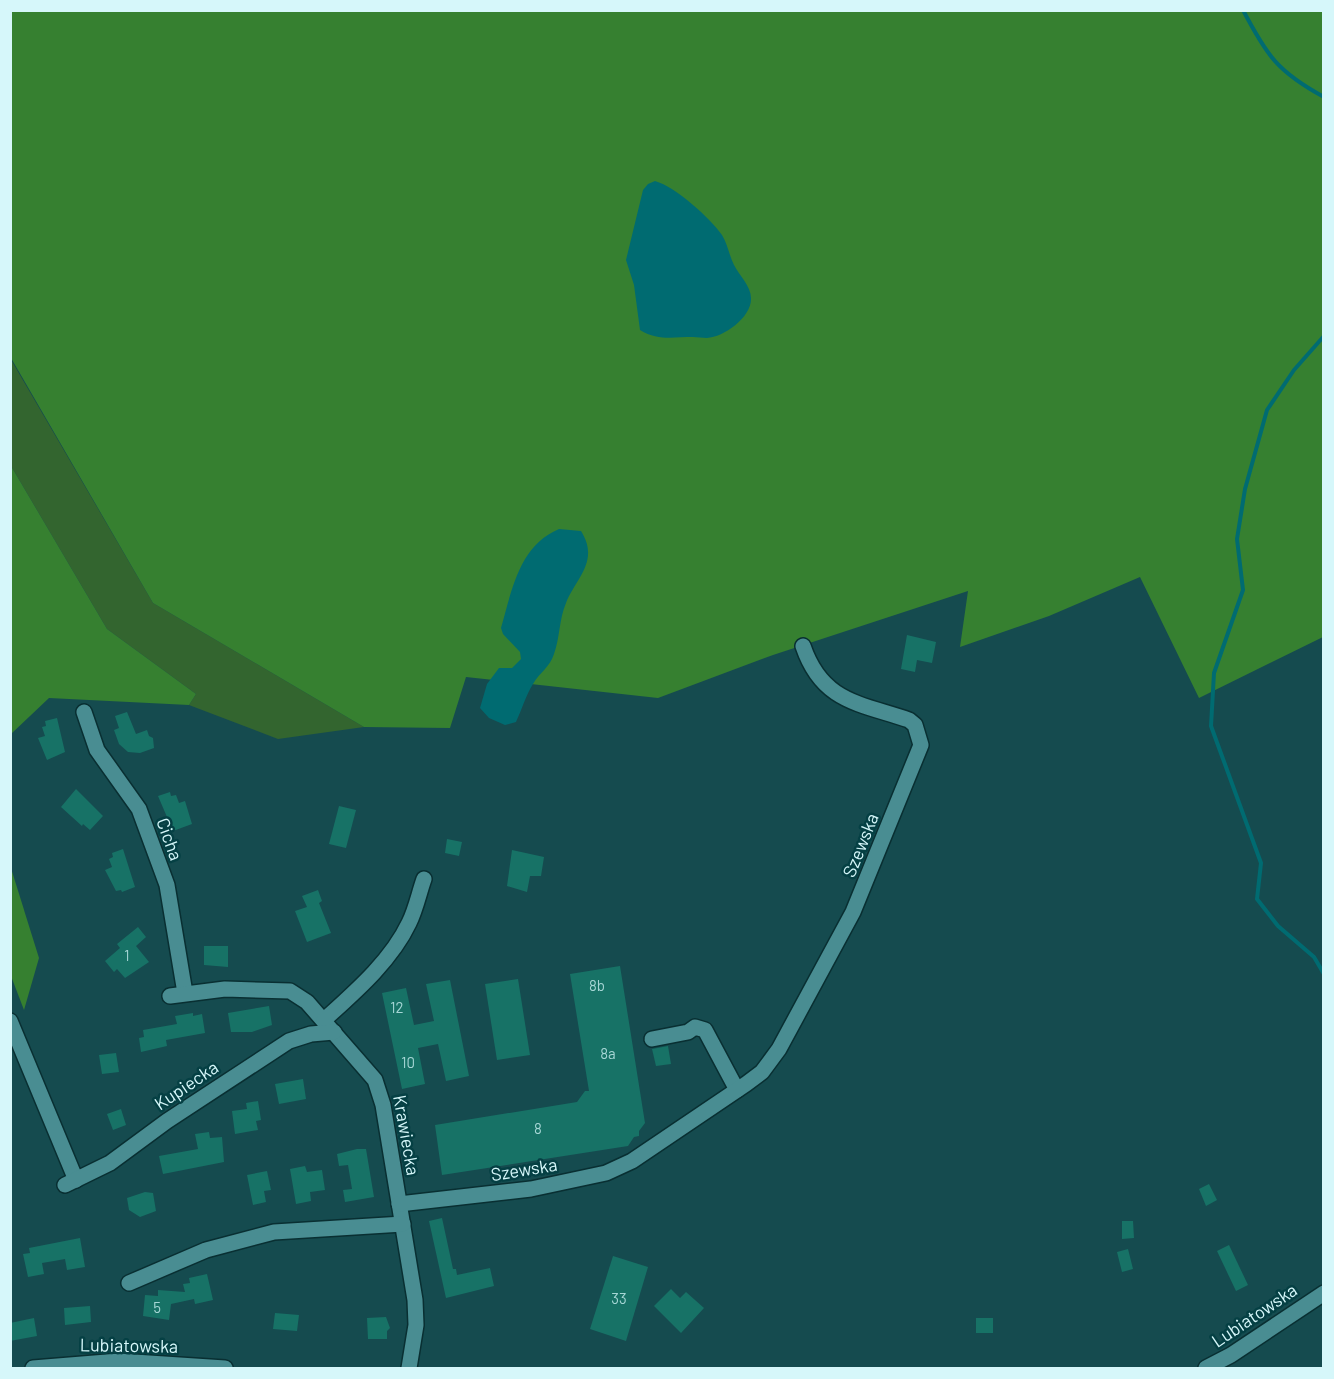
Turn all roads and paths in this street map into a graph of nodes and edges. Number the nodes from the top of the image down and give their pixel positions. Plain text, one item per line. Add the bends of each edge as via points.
1 (803, 646) dead end
2 (84, 712) dead end
3 (424, 879) dead end
4 (177, 994) joint
5 (10, 1021) edge
6 (329, 1026) junction
7 (652, 1039) dead end
8 (737, 1090) junction
9 (399, 1204) junction
10 (403, 1224) junction
11 (129, 1283) dead end
12 (1323, 1293) edge
13 (54, 1367) edge
14 (33, 1368) edge
15 (225, 1368) edge
16 (409, 1368) edge
17 (1206, 1368) edge

1 - 8 street, Szewska via 816,676 831,690 848,700 909,720 915,725 921,745 842,934 779,1049 762,1072
2 - 4 street, Cicha via 97,750 139,809 167,885
3 - 6 street via 397,944
4 - 6 street, Krawiecka via 225,989 290,992 307,1002
5 - 6 street, Kupiecka via 71,1182 110,1163 289,1041
6 - 9 street, Krawiecka via 375,1080
7 - 8 street via 688,1032 694,1027 705,1030
8 - 9 street, Szewska via 640,1156 606,1173 531,1188
9 - 10 street, Krawiecka
10 - 11 street via 274,1232 206,1250
10 - 16 street, Krawiecka via 416,1325
12 - 17 street, Lubiatowska
13 - 14 street, Lubiatowska
13 - 15 street, Lubiatowska via 119,1361

